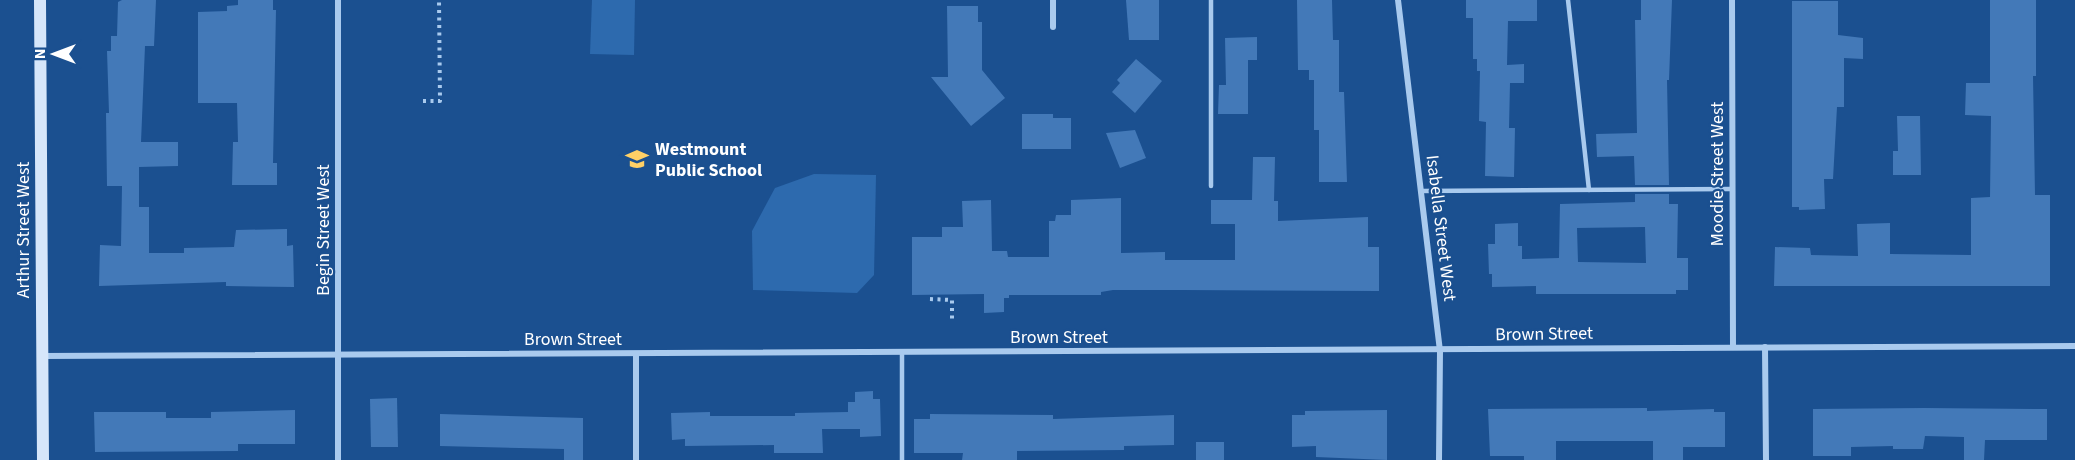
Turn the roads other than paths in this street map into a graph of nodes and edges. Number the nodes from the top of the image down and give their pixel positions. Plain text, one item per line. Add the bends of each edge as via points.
1 (40, 0) edge
2 (338, 0) edge
3 (1053, 0) edge
4 (1211, 0) edge
5 (1398, 0) edge
6 (1569, 0) edge
7 (1732, 0) edge
8 (1053, 27) dead end
9 (1211, 186) dead end
10 (1732, 189) junction
11 (1589, 190) junction
12 (1421, 191) junction
13 (2075, 346) edge
14 (1733, 347) junction
15 (1765, 347) junction
16 (1440, 351) junction
17 (903, 352) junction
18 (338, 353) junction
19 (636, 354) junction
20 (42, 356) junction
21 (43, 460) edge
22 (338, 460) edge
23 (636, 460) edge
24 (902, 460) edge
25 (1439, 460) edge
26 (1766, 460) edge

1 - 20 main road, Arthur Street West
2 - 18 street, Begin Street West
3 - 8 street
4 - 9 lane
5 - 12 street, Isabella Street West
6 - 11 lane
7 - 10 street, Moodie Street West
10 - 11 lane
10 - 14 street, Moodie Street West
11 - 12 lane
12 - 16 street, Isabella Street West
13 - 15 street, Brown Street
14 - 15 street, Brown Street
14 - 16 street, Brown Street
15 - 26 street
16 - 17 street, Brown Street
16 - 25 street, Isabella Street West
17 - 19 street, Brown Street
17 - 24 lane
18 - 19 street, Brown Street
18 - 20 street, Brown Street
18 - 22 street, Begin Street West
19 - 23 street
20 - 21 main road, Arthur Street West

